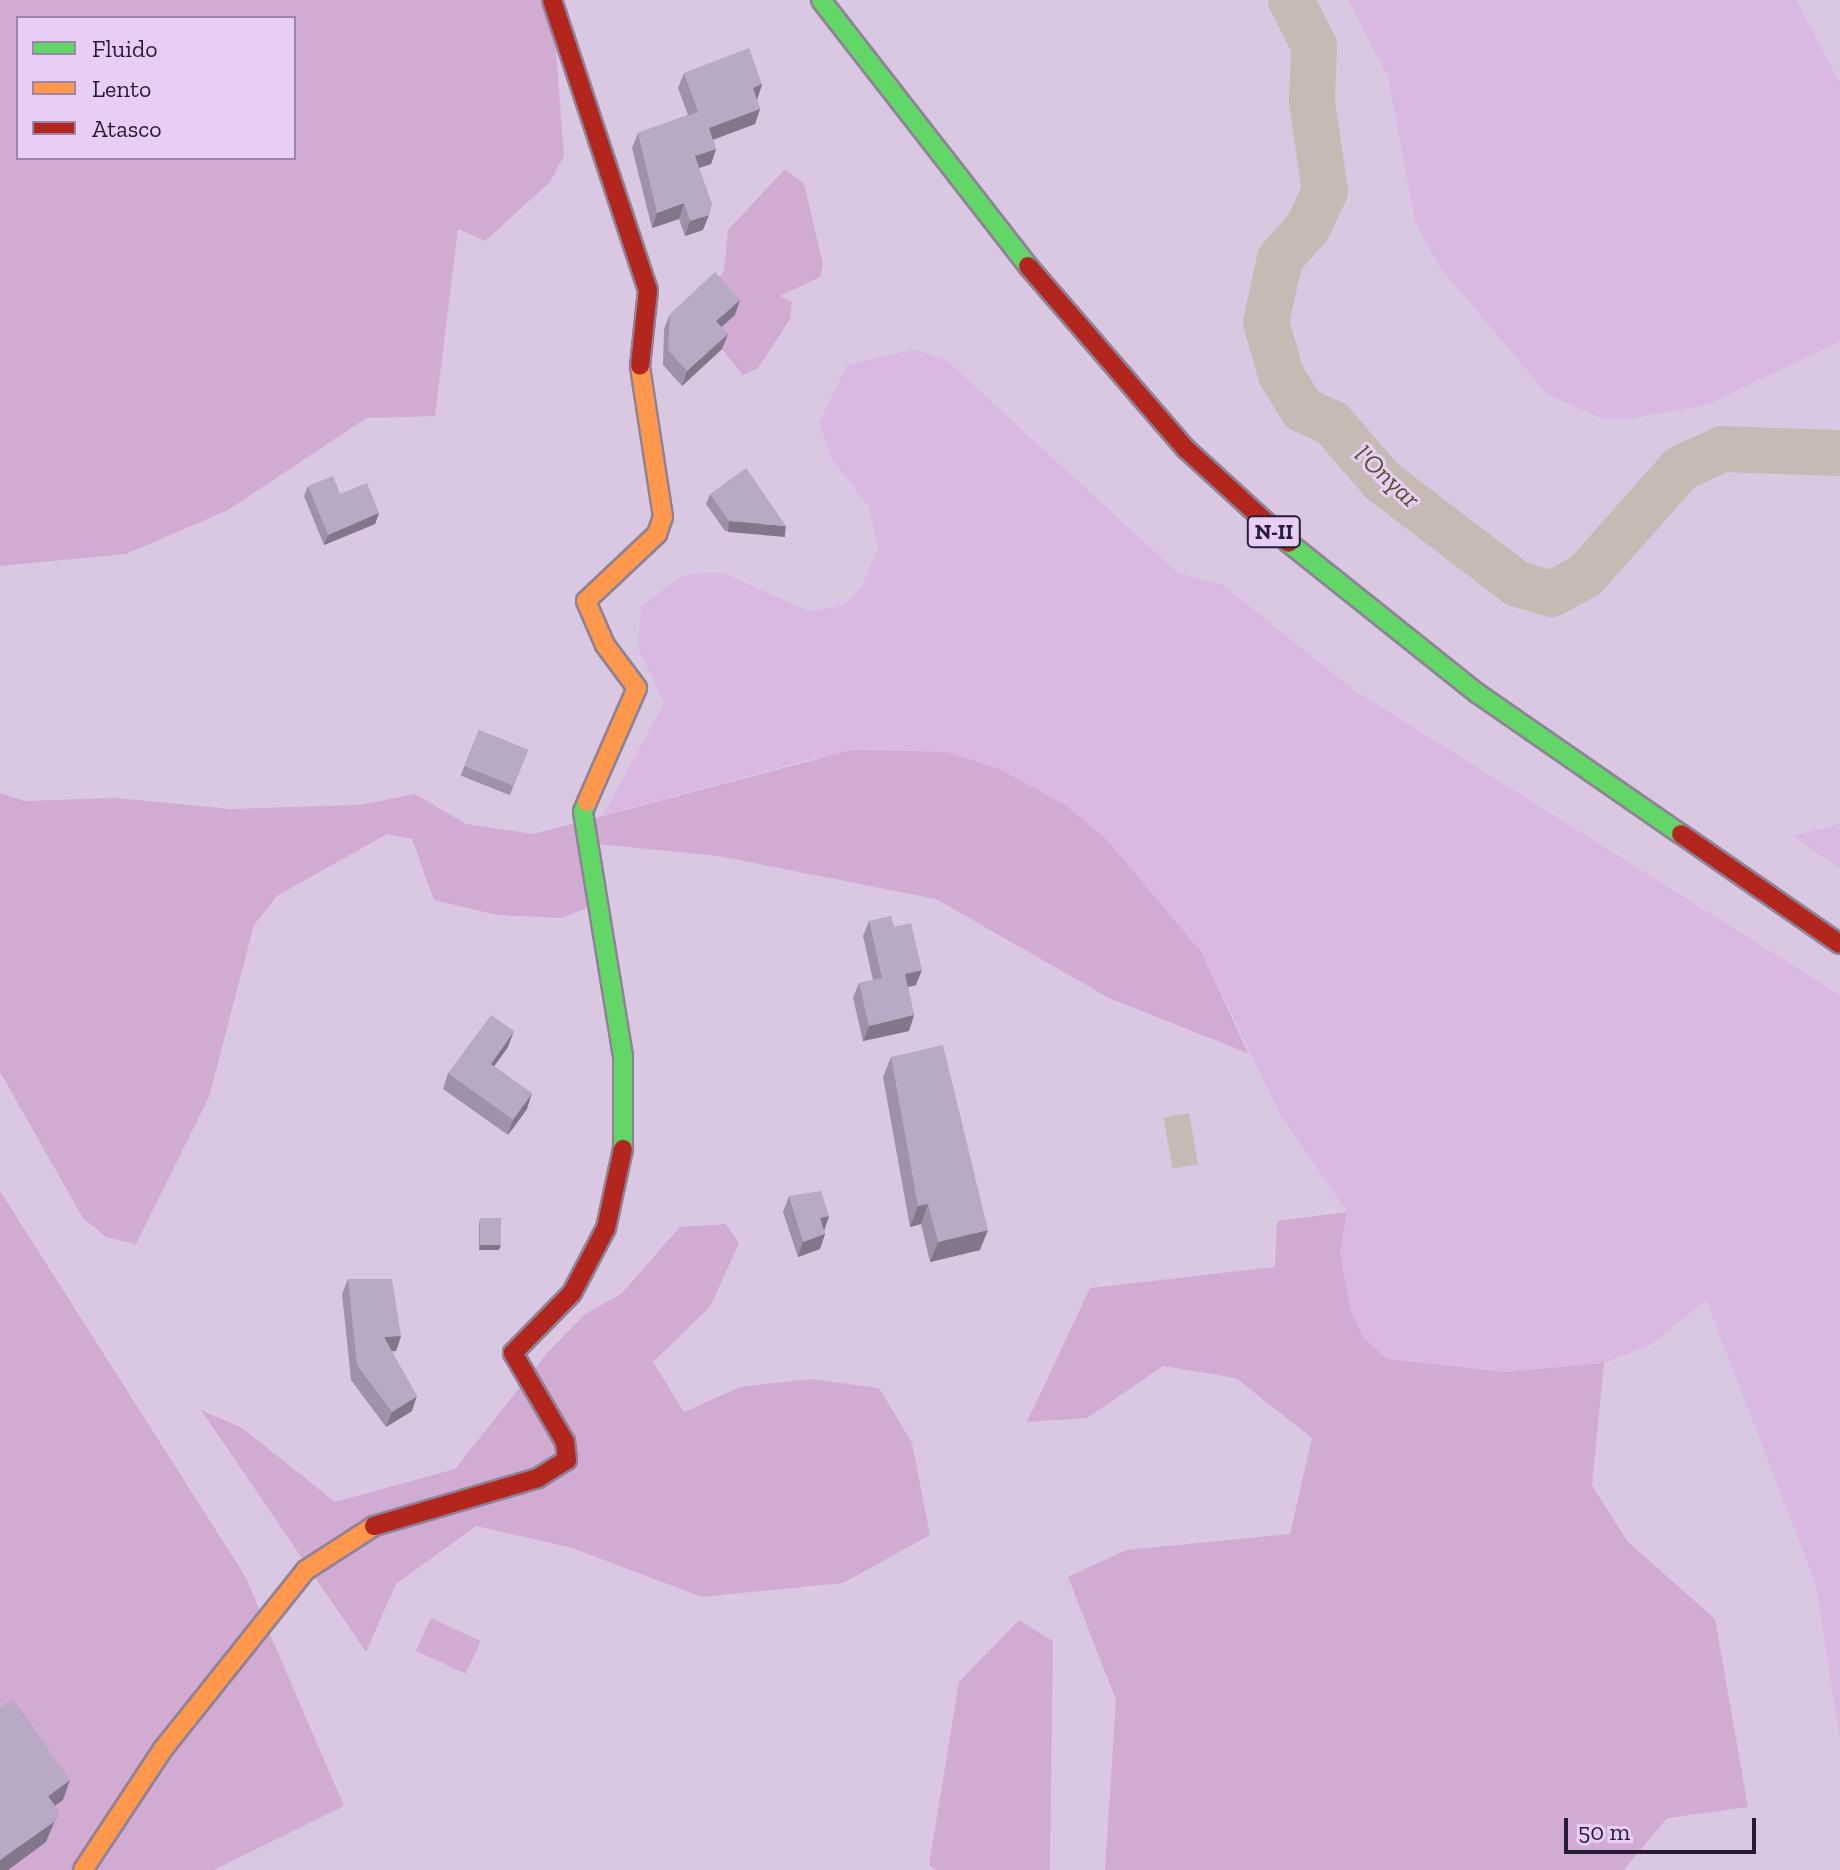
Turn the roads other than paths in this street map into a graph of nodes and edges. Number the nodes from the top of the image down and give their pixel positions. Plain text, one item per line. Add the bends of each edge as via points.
1 (552, 0) edge
2 (821, 0) edge
3 (1840, 944) edge
4 (83, 1870) edge

1 - 4 main road via 648,290 637,348 663,517 657,534 586,601 605,645 637,688 583,812 623,1056 623,1154 606,1228 572,1293 513,1353 565,1442 567,1460 538,1478 386,1518 329,1552 288,1587 222,1684 155,1760
2 - 3 main road, N-II via 1056,302 1186,449 1262,521 1465,684

